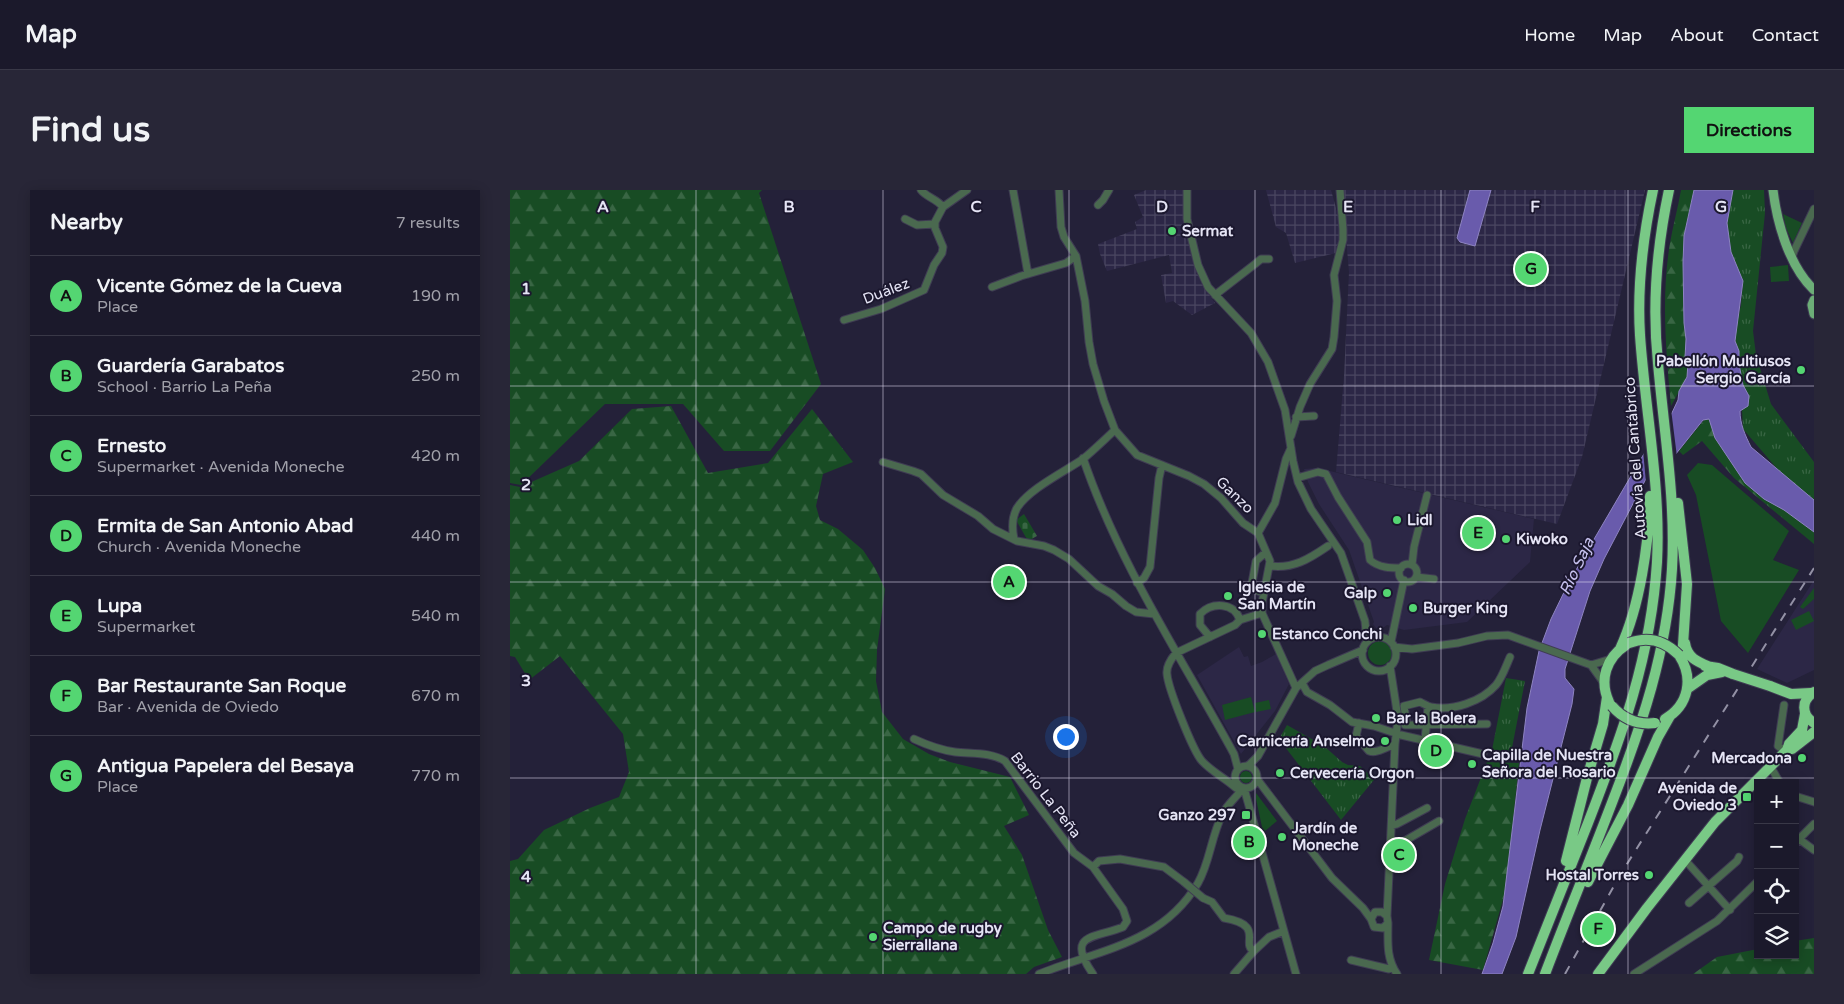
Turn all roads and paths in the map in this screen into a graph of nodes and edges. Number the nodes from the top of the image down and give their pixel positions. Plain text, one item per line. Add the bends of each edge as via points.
1 (921, 190) edge
2 (966, 190) edge
3 (1013, 190) edge
4 (1059, 190) edge
5 (1109, 190) edge
6 (1187, 190) edge
7 (1340, 190) edge
8 (1653, 190) edge
9 (1669, 190) edge
10 (1773, 190) edge
11 (1098, 205) dead end
12 (943, 207) junction
13 (1813, 214) edge
14 (905, 219) dead end
15 (935, 224) junction
16 (1076, 256) junction
17 (1792, 257) junction
18 (1269, 259) dead end
19 (1028, 274) junction
20 (992, 287) dead end
21 (1812, 288) edge
22 (1215, 295) junction
23 (1814, 300) edge
24 (1814, 314) edge
25 (844, 320) dead end
26 (1285, 410) junction
27 (1297, 414) junction
28 (1314, 416) dead end
29 (1114, 430) junction
30 (1290, 439) junction
31 (1291, 448) junction
32 (1084, 458) junction
33 (883, 462) dead end
34 (1162, 465) junction
35 (1297, 478) junction
36 (1427, 495) dead end
37 (1675, 502) junction
38 (1653, 523) junction
39 (1258, 533) junction
40 (1014, 539) junction
41 (1328, 546) dead end
42 (1266, 552) junction
43 (1270, 566) junction
44 (1408, 573) junction
45 (1433, 579) dead end
46 (1137, 583) junction
47 (1687, 584) junction
48 (1264, 593) junction
49 (1262, 613) junction
50 (1154, 614) junction
51 (1240, 620) junction
52 (1364, 621) junction
53 (1393, 625) junction
54 (1210, 637) junction
55 (1380, 637) junction
56 (1367, 642) junction
57 (1393, 644) junction
58 (1625, 646) junction
59 (1412, 649) junction
60 (1363, 650) junction
61 (1176, 653) junction
62 (1396, 655) junction
63 (1510, 657) dead end
64 (1345, 659) junction
65 (1611, 659) junction
66 (1681, 659) junction
67 (1365, 662) junction
68 (1591, 665) junction
69 (1390, 666) junction
70 (1710, 667) junction
71 (1382, 670) junction
72 (1733, 674) junction
73 (1292, 677) junction
74 (1302, 683) junction
75 (1604, 683) junction
76 (1393, 685) junction
77 (1687, 689) junction
78 (1813, 693) edge
79 (1791, 694) junction
80 (1610, 702) junction
81 (1784, 705) dead end
82 (1428, 707) junction
83 (1804, 712) junction
84 (1670, 716) junction
85 (1358, 723) junction
86 (1814, 723) edge
87 (1398, 724) junction
88 (1426, 724) junction
89 (1487, 724) dead end
90 (1408, 725) junction
91 (1383, 729) junction
92 (1814, 732) edge
93 (914, 739) dead end
94 (1394, 740) junction
95 (1425, 740) junction
96 (1786, 751) junction
97 (1483, 754) dead end
98 (1770, 766) junction
99 (1246, 767) junction
100 (1778, 779) edge
101 (1246, 786) junction
102 (1799, 797) edge
103 (1232, 800) junction
104 (1248, 802) junction
105 (1814, 802) edge
106 (1427, 808) dead end
107 (1251, 812) junction
108 (1439, 821) dead end
109 (1814, 824) edge
110 (1392, 825) junction
111 (1799, 839) edge
112 (1799, 842) edge
113 (1391, 845) junction
114 (1814, 850) edge
115 (1738, 857) dead end
116 (1685, 860) junction
117 (1093, 867) junction
118 (1754, 885) edge
119 (1708, 886) junction
120 (1388, 902) junction
121 (1689, 903) dead end
122 (1730, 910) junction
123 (1375, 914) junction
124 (1388, 920) junction
125 (1378, 929) junction
126 (1284, 931) junction
127 (1387, 941) junction
128 (1254, 951) junction
129 (1084, 958) junction
130 (1351, 960) dead end
131 (1390, 970) edge
132 (1039, 974) edge
133 (1094, 974) edge
134 (1234, 974) edge
135 (1296, 974) edge
136 (1397, 974) edge
137 (1527, 974) edge
138 (1546, 974) edge
139 (1598, 974) edge
140 (1634, 974) edge

1 - 12 street
2 - 12 street
3 - 19 street
4 - 16 street via 1061,227
5 - 11 street
6 - 22 street via 1186,219 1194,251 1202,276
7 - 27 street, Ganzo via 1344,229 1334,274 1337,301 1332,350 1310,384
8 - 38 highway, Autovía del Cantábrico via 1644,245 1640,309 1655,480
9 - 37 highway, Autovía del Cantábrico via 1660,241 1657,362
10 - 17 main road via 1779,225
12 - 15 street
13 - 17 street
14 - 15 street via 917,225
15 - 25 street, Duález via 944,247 924,290 881,309
16 - 19 street via 1066,263
16 - 29 street, Ganzo via 1089,342
17 - 21 main road
18 - 22 street via 1255,264
19 - 20 street
21 - 23 main road
22 - 26 street, Ganzo via 1251,333 1272,373
23 - 24 main road
26 - 27 street
26 - 30 street, Ganzo
27 - 28 street
27 - 30 street, Ganzo
29 - 32 street
29 - 34 street, Ganzo via 1137,455
30 - 31 street, Ganzo
31 - 35 street, Ganzo
31 - 39 street, Ganzo via 1275,503
32 - 40 street via 1047,481 1021,503 1013,520
32 - 46 street via 1108,524
33 - 40 street via 920,474 944,495
34 - 39 street, Ganzo via 1204,484 1243,523
34 - 46 street via 1150,567
35 - 44 street via 1318,472 1326,474 1367,542 1370,560 1376,565
35 - 52 street, Ganzo via 1307,501 1338,548
36 - 44 street
37 - 47 highway
37 - 138 highway, Autovía del Cantábrico via 1669,598 1660,657 1650,694 1633,748
38 - 58 highway
38 - 137 highway, Autovía del Cantábrico via 1654,593 1635,692 1610,765
39 - 42 street
40 - 50 street via 1054,550 1126,606 1136,612
41 - 43 street via 1299,563 1285,567
42 - 43 street
42 - 48 street via 1256,561 1252,583 1255,590
43 - 48 street
44 - 45 street
44 - 53 street
46 - 50 street
47 - 66 highway
47 - 70 highway via 1686,648 1692,658
48 - 49 street
49 - 51 street
49 - 73 street
50 - 61 street
51 - 54 street
51 - 54 street via 1236,611 1229,608 1217,606 1206,609 1200,614 1199,622
52 - 55 street, Ganzo
52 - 56 street, Ganzo
53 - 55 street
53 - 57 street
54 - 61 street
55 - 56 street
55 - 57 street
56 - 60 street
57 - 59 street
57 - 62 street
58 - 65 highway
58 - 66 highway, bridge via 1641,640 1654,640 1665,644
59 - 62 street
59 - 68 street via 1508,635
60 - 64 street
60 - 67 street
61 - 99 street via 1234,754
61 - 101 street via 1169,661 1167,675 1196,753 1214,772
62 - 69 street
63 - 82 street via 1497,684 1484,696 1471,703
64 - 67 street
64 - 74 street via 1328,664
65 - 68 street
65 - 75 highway
66 - 70 highway
66 - 77 highway via 1687,675
67 - 71 street via 1371,668
68 - 75 street
69 - 71 street
69 - 76 street
70 - 72 highway
71 - 76 street
72 - 77 highway via 1710,674
72 - 79 highway, bridge
73 - 74 street
73 - 74 street
74 - 85 street via 1307,692
74 - 99 street via 1256,758
75 - 80 highway
76 - 87 street
77 - 84 highway via 1681,704
78 - 79 highway
78 - 83 highway via 1806,699
79 - 83 highway
80 - 84 highway, bridge via 1629,720 1644,724
80 - 137 highway via 1571,844
81 - 96 street via 1778,746
82 - 88 street
82 - 90 street via 1420,702 1404,706
83 - 86 highway
83 - 96 highway via 1802,730
84 - 138 highway via 1586,885
85 - 91 street
85 - 94 street via 1356,736 1369,751 1376,752
87 - 90 street
87 - 91 street
87 - 94 street
88 - 89 street
88 - 90 street
88 - 95 street
91 - 94 street
92 - 96 highway via 1792,750
93 - 117 street, Barrio La Peña via 952,752 1000,758 1074,853
94 - 95 street
94 - 110 street
95 - 97 street
96 - 98 highway
98 - 100 street
98 - 116 highway
99 - 101 street
99 - 101 street via 1235,778
101 - 103 street
101 - 104 street
101 - 107 street
101 - 123 street via 1264,788 1332,878 1363,908
102 - 105 street
103 - 104 street
103 - 129 street via 1221,817 1198,884 1179,908 1146,934
104 - 107 street
106 - 110 street
107 - 126 street
108 - 113 street via 1396,846
109 - 111 street
110 - 113 street
112 - 114 street
113 - 120 street
115 - 119 street
116 - 119 street
116 - 139 highway
117 - 128 street, bridge via 1099,861 1120,859 1164,867 1212,902 1224,918 1245,924 1250,930 1249,946
117 - 129 street, Barrio La Peña via 1123,909 1127,921 1123,927 1088,938 1083,944
118 - 122 street
119 - 121 street
119 - 122 street
120 - 123 street
120 - 124 street
122 - 140 street
123 - 124 street via 1382,912
123 - 125 street via 1374,927
124 - 125 street
124 - 127 street
125 - 127 street
126 - 128 street via 1269,937
126 - 135 street
127 - 131 street
128 - 134 street
129 - 132 street
129 - 133 street
130 - 131 street
131 - 136 street

